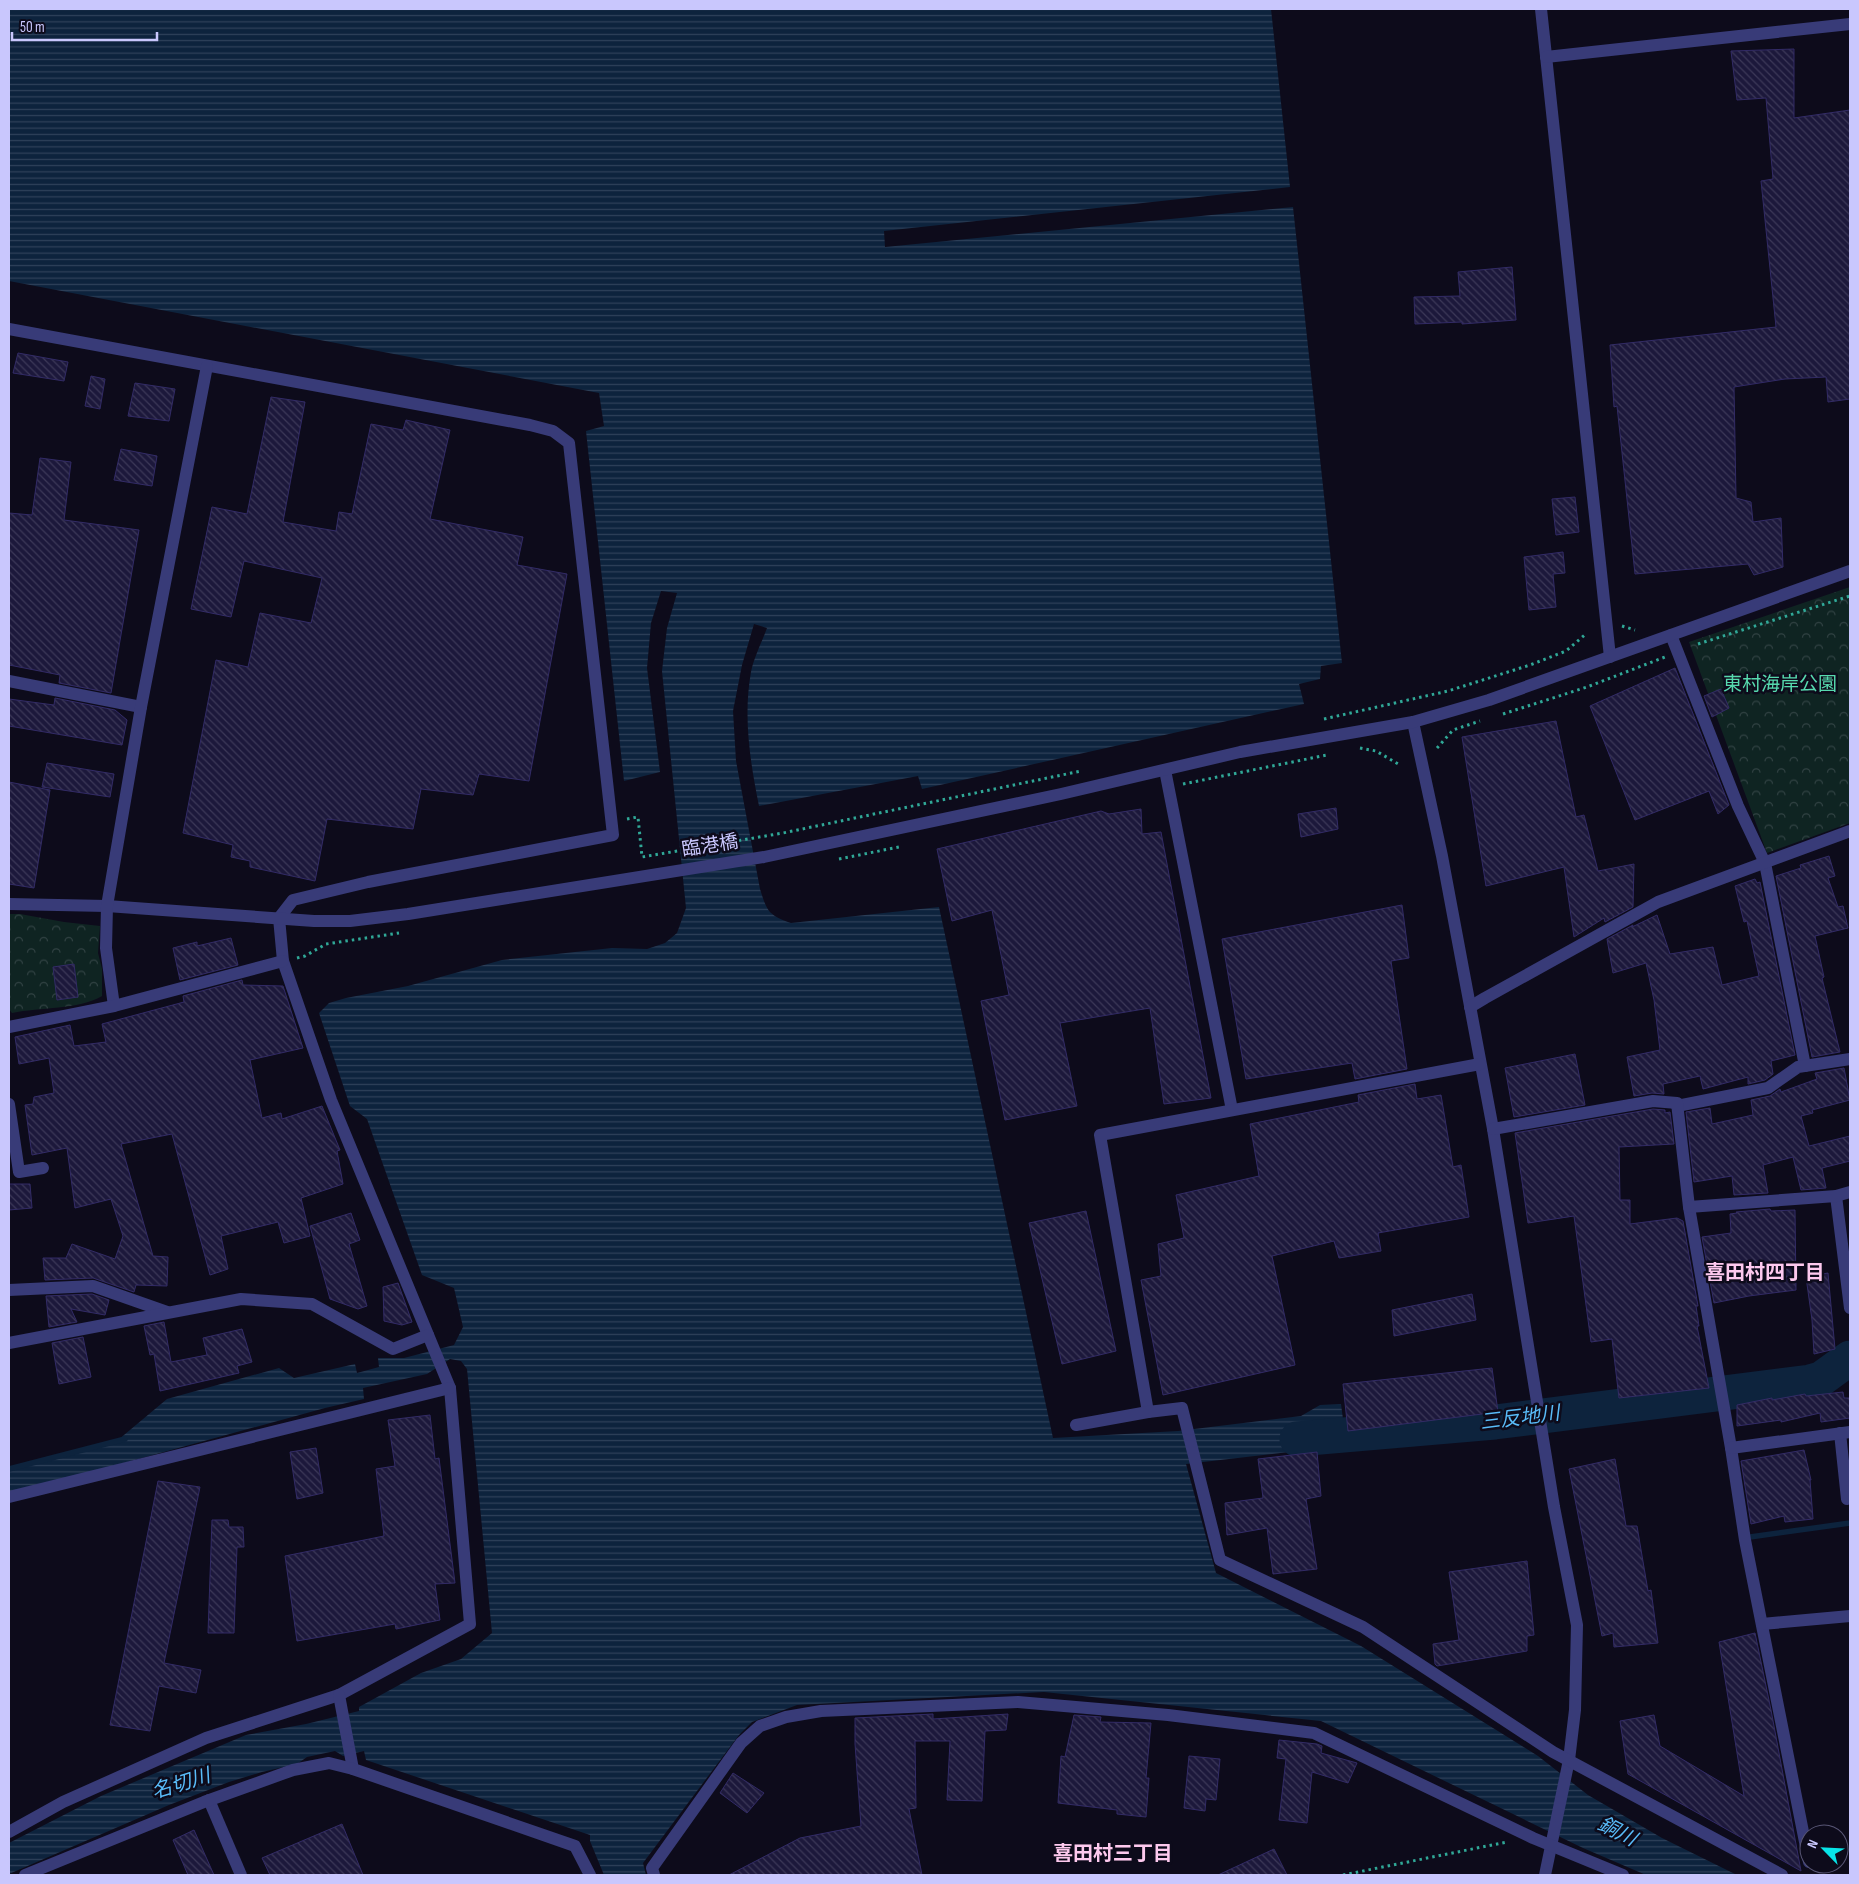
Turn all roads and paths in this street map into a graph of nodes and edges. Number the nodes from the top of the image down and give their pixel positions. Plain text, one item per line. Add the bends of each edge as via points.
1 (1541, 9) edge
2 (1850, 24) edge
3 (1546, 57) junction
4 (9, 329) edge
5 (207, 366) junction
6 (1850, 571) edge
7 (1850, 596) edge
8 (1671, 635) junction
9 (1678, 652) junction
10 (1610, 657) junction
11 (9, 681) edge
12 (141, 707) junction
13 (1496, 716) dead end
14 (1487, 719) dead end
15 (1413, 722) junction
16 (1437, 748) dead end
17 (1165, 770) junction
18 (612, 822) junction
19 (1850, 831) edge
20 (783, 833) dead end
21 (1765, 863) junction
22 (9, 904) edge
23 (107, 906) junction
24 (279, 918) junction
25 (283, 961) junction
26 (114, 1006) junction
27 (1470, 1007) junction
28 (9, 1027) edge
29 (1850, 1059) edge
30 (1480, 1064) junction
31 (1805, 1066) junction
32 (1677, 1106) junction
33 (9, 1108) edge
34 (1232, 1110) junction
35 (1493, 1129) junction
36 (43, 1168) dead end
37 (1850, 1192) edge
38 (1836, 1196) junction
39 (1689, 1208) junction
40 (9, 1290) edge
41 (1850, 1308) edge
42 (169, 1312) junction
43 (428, 1335) junction
44 (9, 1342) edge
45 (450, 1388) junction
46 (1148, 1412) junction
47 (1076, 1425) dead end
48 (1845, 1432) edge
49 (1731, 1448) junction
50 (9, 1497) edge
51 (1847, 1499) dead end
52 (1850, 1616) edge
53 (1762, 1624) junction
54 (339, 1696) junction
55 (1569, 1760) junction
56 (353, 1768) junction
57 (209, 1800) junction
58 (1801, 1824) edge
59 (9, 1832) edge
60 (1509, 1842) dead end
61 (1552, 1842) junction
62 (25, 1875) edge
63 (241, 1875) edge
64 (590, 1875) edge
65 (654, 1875) edge
66 (1343, 1875) edge
67 (1545, 1875) edge
68 (1623, 1875) edge
69 (1782, 1875) edge

1 - 3 street
2 - 3 street
3 - 10 street
4 - 5 street
5 - 12 street
5 - 18 street via 530,425 553,431 568,443
6 - 8 street, 臨港橋
7 - 9 path
8 - 9 street
8 - 10 street, 臨港橋
9 - 13 path
9 - 21 street via 1738,806
10 - 15 street, 臨港橋 via 1489,700
11 - 12 street
12 - 23 street
14 - 16 path via 1453,730
15 - 17 street, 臨港橋 via 1240,752
15 - 27 street
17 - 24 street, 臨港橋 via 764,857 379,918 350,921
17 - 34 street
18 - 20 path via 638,817 642,857
18 - 24 street via 613,835 368,882 293,900
19 - 21 street
21 - 27 street via 1658,902
21 - 31 street
22 - 23 street, 臨港橋
23 - 24 street, 臨港橋
23 - 26 street via 106,948
24 - 25 street
25 - 26 street
25 - 43 street via 332,1100
26 - 28 street
27 - 30 street
29 - 31 street
30 - 34 street
30 - 35 street
31 - 32 street via 1798,1067 1768,1088
32 - 35 street via 1677,1103 1653,1101
32 - 39 street
33 - 36 street via 19,1172
34 - 46 street via 1100,1135
35 - 55 street via 1554,1508 1577,1625 1576,1710
37 - 38 street
38 - 39 street
38 - 41 street
39 - 49 street
40 - 42 street via 93,1286
42 - 43 street via 241,1299 312,1304 392,1349
42 - 44 street
43 - 45 street
45 - 50 street
45 - 54 street via 470,1624
46 - 47 street
46 - 55 street via 1182,1408 1220,1560 1362,1627
48 - 49 street
48 - 51 street
49 - 53 street
52 - 53 street
53 - 58 street
54 - 56 street
54 - 59 street via 206,1738 63,1802
55 - 61 street
55 - 69 street
56 - 57 street via 329,1763 293,1770
56 - 64 street via 576,1846
57 - 62 street
57 - 63 street
60 - 66 path
61 - 65 street via 1314,1733 1168,1715 1018,1702 821,1711 786,1717 760,1726 735,1751 652,1868
61 - 67 street
61 - 68 street

